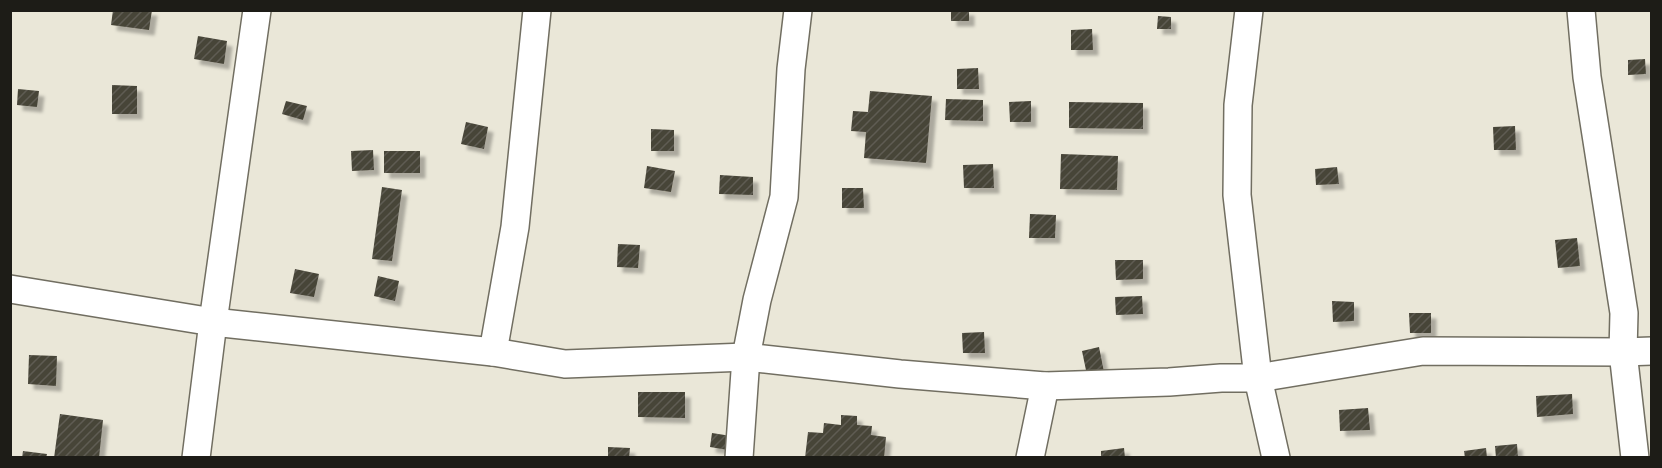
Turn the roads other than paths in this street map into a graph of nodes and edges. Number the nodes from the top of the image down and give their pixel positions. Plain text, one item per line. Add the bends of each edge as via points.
1 (257, 10) edge
2 (537, 10) edge
3 (798, 10) edge
4 (1249, 10) edge
5 (1581, 10) edge
6 (10, 289) edge
7 (213, 322) junction
8 (1652, 351) edge
9 (493, 352) junction
10 (1623, 352) junction
11 (746, 357) junction
12 (1258, 378) junction
13 (1045, 386) junction
14 (196, 458) edge
15 (739, 458) edge
16 (1030, 458) edge
17 (1276, 458) edge
18 (1635, 458) edge

1 - 7 street
2 - 9 street via 515,226
3 - 11 street via 784,197
4 - 12 street via 1238,105 1238,195
5 - 10 street via 1587,77 1624,313
6 - 7 street
7 - 9 street
7 - 14 street
8 - 10 street
9 - 11 street via 565,364
10 - 12 street via 1423,351
10 - 18 street
11 - 13 street
11 - 15 street
12 - 13 street
12 - 17 street
13 - 16 street

